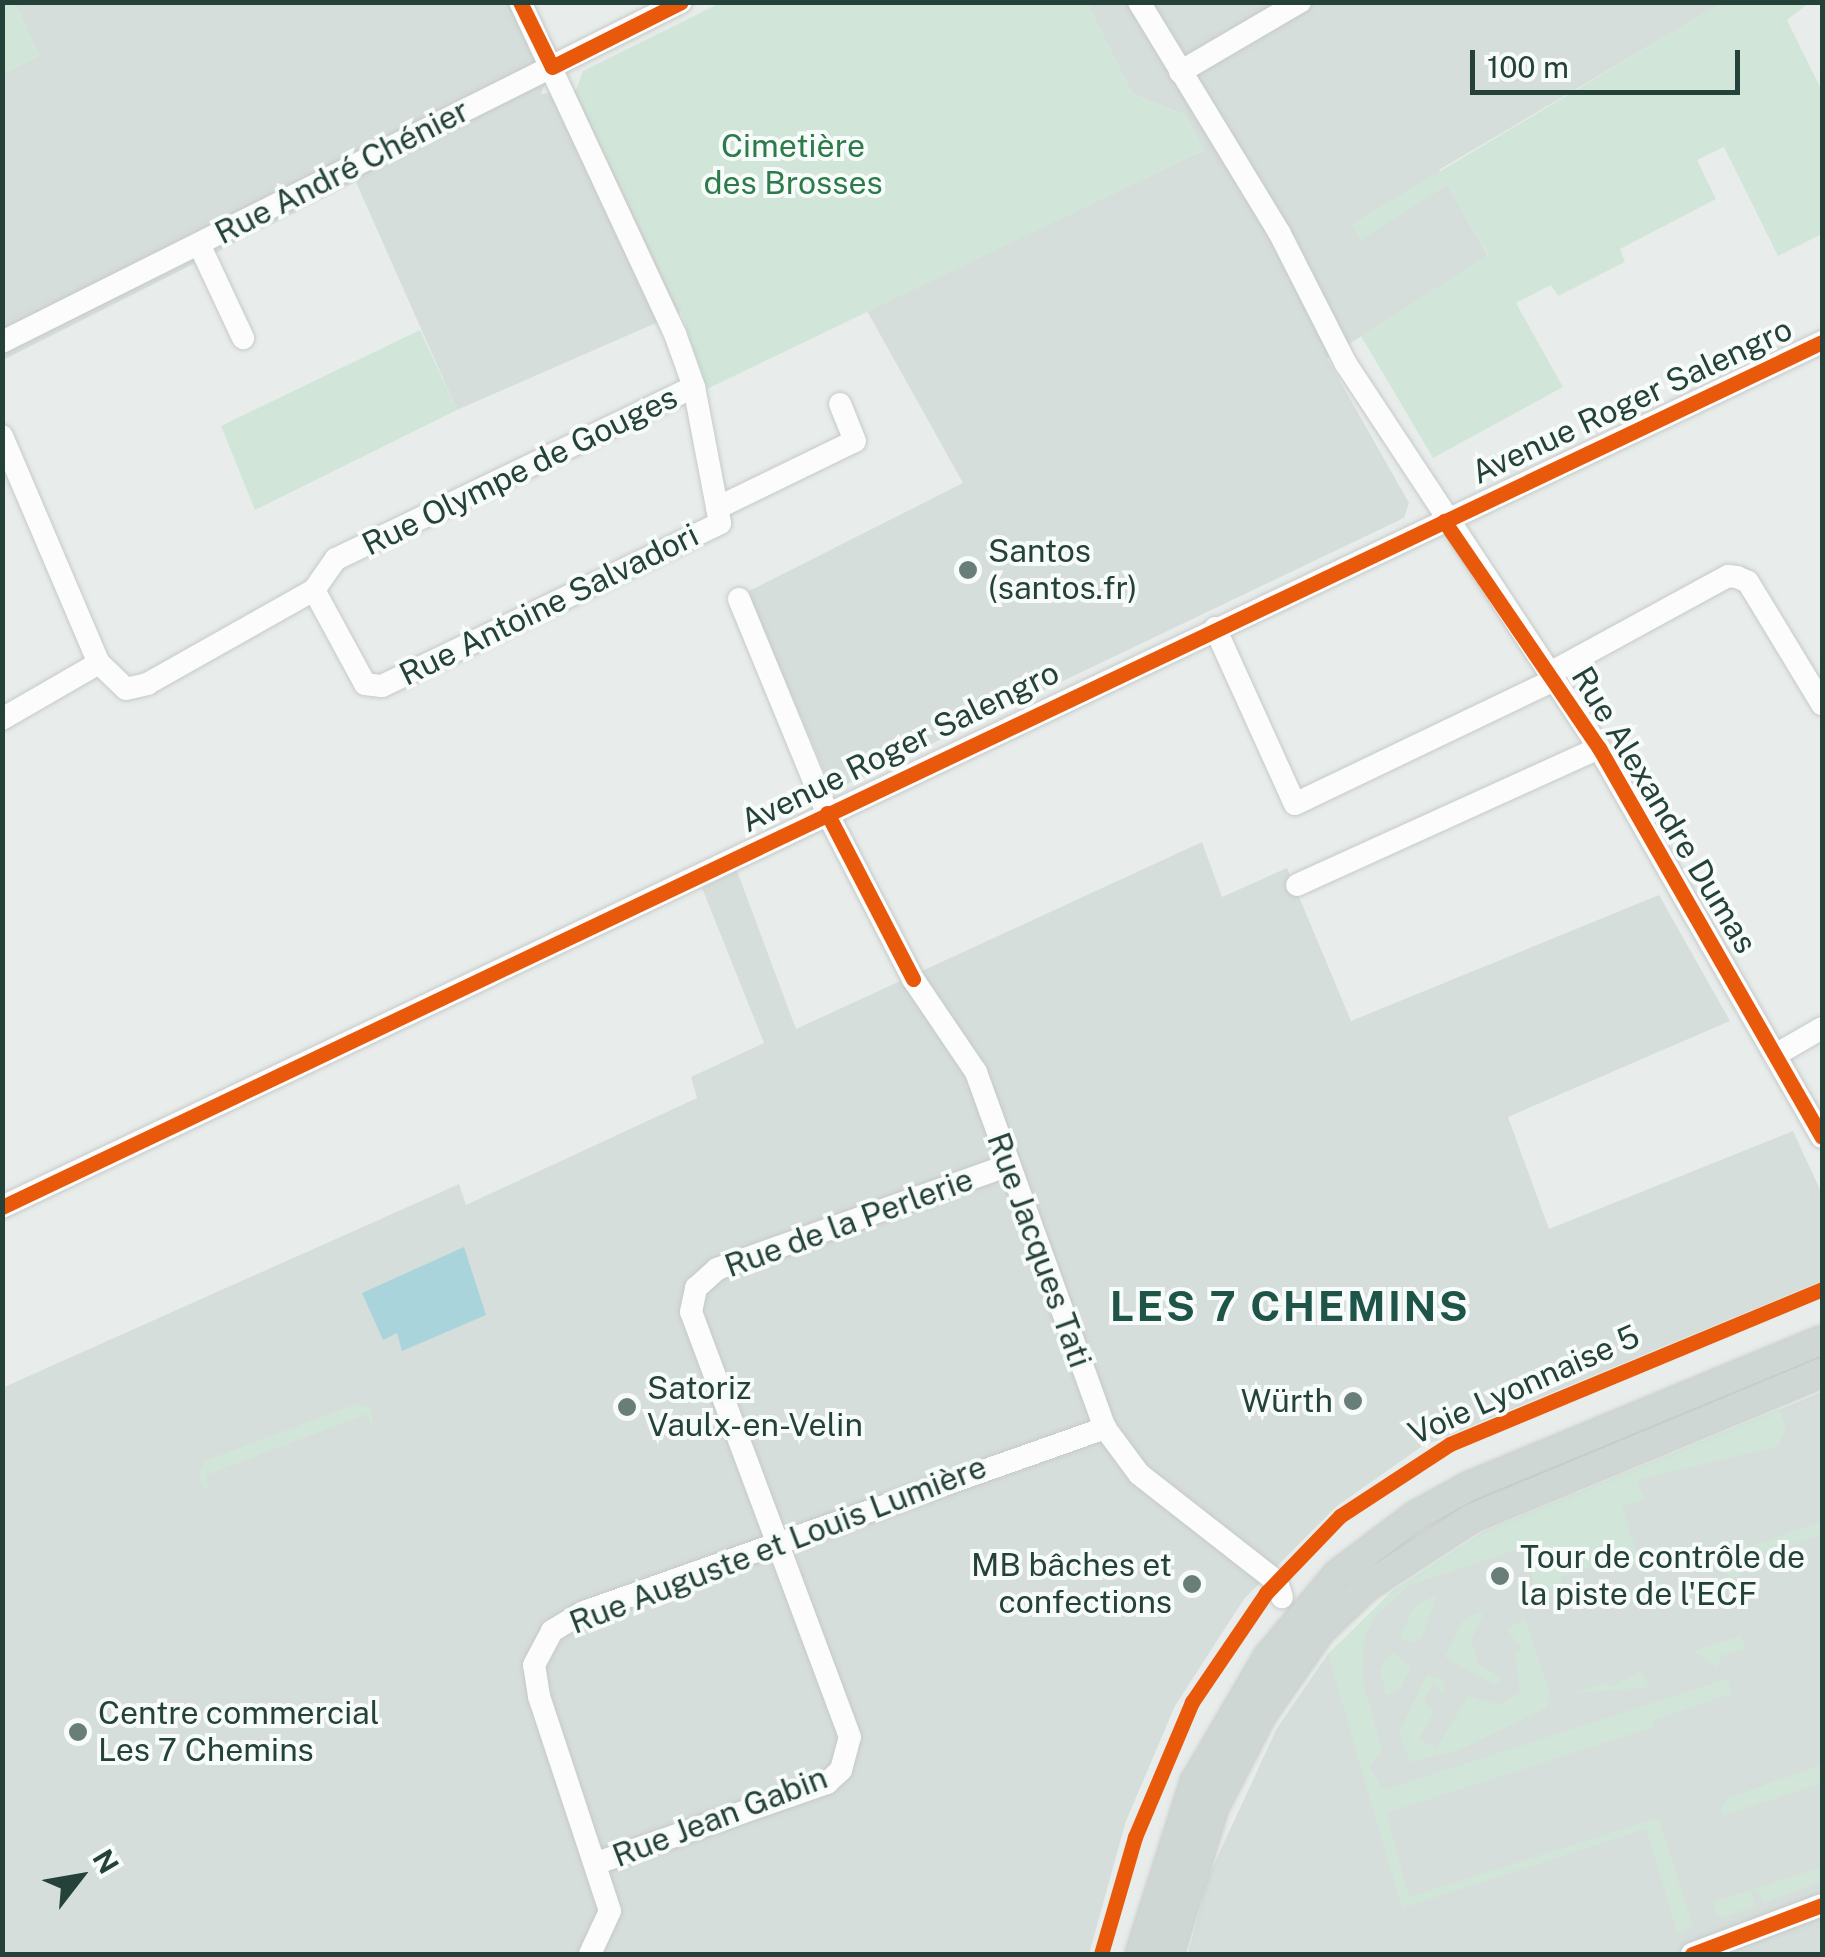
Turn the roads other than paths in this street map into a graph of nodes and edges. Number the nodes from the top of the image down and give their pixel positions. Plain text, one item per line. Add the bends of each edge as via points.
1 (520, 2) edge
2 (681, 2) edge
3 (1139, 2) edge
4 (1300, 2) edge
5 (552, 66) junction
6 (1180, 72) junction
7 (199, 244) junction
8 (243, 338) dead end
9 (2, 342) edge
10 (1822, 342) edge
11 (694, 387) junction
12 (840, 404) dead end
13 (2, 436) edge
14 (718, 516) junction
15 (1444, 521) junction
16 (314, 590) junction
17 (739, 600) dead end
18 (1215, 628) junction
19 (99, 663) junction
20 (1552, 676) junction
21 (1822, 704) edge
22 (2, 719) edge
23 (1600, 748) junction
24 (827, 813) junction
25 (1297, 885) dead end
26 (1822, 1028) edge
27 (1777, 1054) junction
28 (1821, 1130) edge
29 (1006, 1166) junction
30 (2, 1206) edge
31 (1822, 1340) edge
32 (1822, 1372) edge
33 (1105, 1428) junction
34 (780, 1543) junction
35 (1301, 1614) junction
36 (598, 1863) junction
37 (1822, 1906) edge
38 (590, 1954) edge
39 (1140, 1954) edge
40 (1169, 1954) edge
41 (1692, 1954) edge

1 - 5 street
2 - 5 street, Rue André Chénier
3 - 6 street, Rue Alexandre Dumas
4 - 6 street
5 - 7 street, Rue André Chénier
5 - 11 street
6 - 15 street, Rue Alexandre Dumas
7 - 8 street
7 - 9 street, Rue André Chénier
10 - 15 street, Avenue Roger Salengro
11 - 14 street
11 - 16 street, Rue Olympe de Gouges via 336,558
12 - 14 street via 855,441
13 - 19 street
14 - 16 street, Rue Antoine Salvadori via 382,686 365,684
15 - 18 street, Avenue Roger Salengro
15 - 20 street, Rue Alexandre Dumas
16 - 19 street, Rue Olympe de Gouges via 146,684 126,689
17 - 24 street, Rue Jacques Tati
18 - 20 street via 1295,804
18 - 24 street, Avenue Roger Salengro
19 - 22 street
20 - 21 street via 1737,576 1748,582
20 - 23 street, Rue Alexandre Dumas
23 - 25 street
23 - 27 street, Rue Alexandre Dumas
24 - 29 street, Rue Jacques Tati via 913,979 976,1072
24 - 30 street, Avenue Roger Salengro
26 - 27 street
27 - 28 street, Rue Alexandre Dumas
29 - 33 street, Rue Jacques Tati
29 - 34 street, Rue de la Perlerie via 718,1268 696,1288 692,1312
31 - 35 main road via 1440,1501 1337,1574
32 - 35 main road via 1472,1518
33 - 34 street, Rue Auguste et Louis Lumière
33 - 35 street, Rue Jacques Tati via 1139,1474 1180,1510 1180,1520
34 - 36 street, Rue Auguste et Louis Lumière via 584,1612 552,1630 534,1665 539,1696
34 - 36 street, Rue Jean Gabin via 850,1737 841,1770 827,1783
35 - 39 main road via 1240,1700 1195,1782
35 - 40 main road via 1262,1714 1214,1807
36 - 38 street, Rue Auguste et Louis Lumière via 610,1911
37 - 41 street

